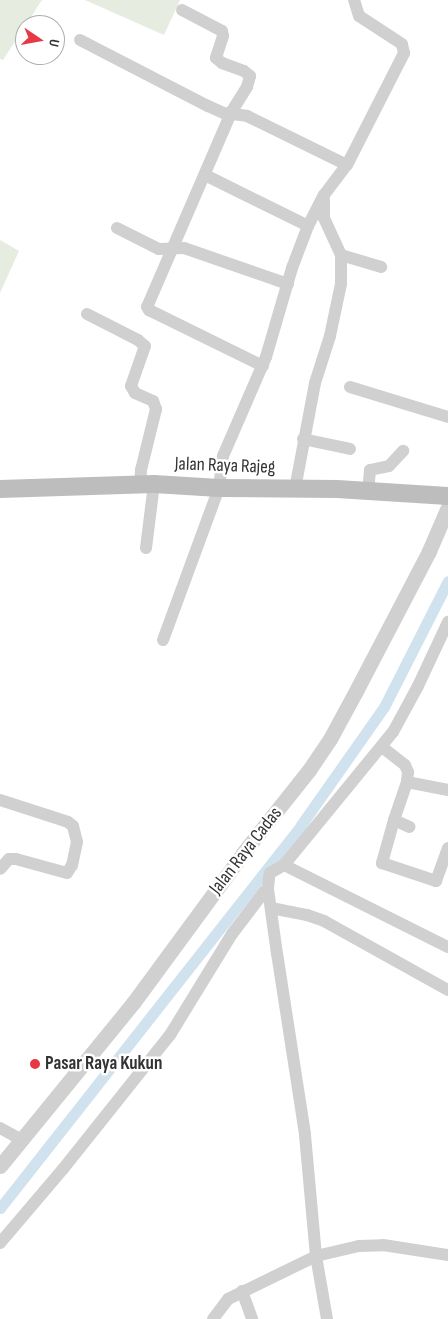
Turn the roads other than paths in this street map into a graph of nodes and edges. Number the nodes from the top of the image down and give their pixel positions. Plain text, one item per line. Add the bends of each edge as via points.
1 (354, 0) edge
2 (182, 10) dead end
3 (80, 40) dead end
4 (231, 113) junction
5 (347, 165) junction
6 (205, 175) junction
7 (324, 195) junction
8 (308, 226) junction
9 (117, 228) dead end
10 (173, 248) junction
11 (341, 255) junction
12 (381, 267) dead end
13 (288, 284) junction
14 (87, 314) dead end
15 (263, 366) junction
16 (350, 387) dead end
17 (448, 417) edge
18 (303, 439) junction
19 (350, 449) dead end
20 (403, 451) dead end
21 (147, 485) junction
22 (219, 488) junction
23 (0, 489) edge
24 (295, 489) junction
25 (368, 493) junction
26 (448, 496) edge
27 (448, 507) edge
28 (146, 548) dead end
29 (448, 622) edge
30 (163, 640) dead end
31 (382, 747) junction
32 (407, 782) junction
33 (448, 790) edge
34 (0, 800) edge
35 (394, 820) junction
36 (410, 827) dead end
37 (448, 848) edge
38 (284, 865) junction
39 (0, 869) edge
40 (268, 884) junction
41 (271, 908) junction
42 (448, 947) edge
43 (448, 990) edge
44 (0, 1128) edge
45 (22, 1140) junction
46 (0, 1166) edge
47 (0, 1243) edge
48 (316, 1256) junction
49 (448, 1256) edge
50 (242, 1291) junction
51 (213, 1319) edge
52 (252, 1319) edge
53 (327, 1319) edge

1 - 5 street via 359,16 402,44 404,53
2 - 4 street via 222,31 218,61 250,74 247,87
3 - 4 street via 208,106
4 - 5 street via 247,116
4 - 6 street
5 - 7 street
6 - 8 street
6 - 10 street
7 - 8 street
7 - 11 street via 324,218
8 - 13 street
9 - 10 street via 159,249
10 - 13 street via 184,248
10 - 15 street via 147,303 149,310
11 - 12 street
11 - 18 street via 339,292 330,336 315,383
13 - 15 street
14 - 21 street via 146,346 131,386 135,394 153,401 156,409 141,470
15 - 22 street via 223,456
16 - 17 street
18 - 19 street
18 - 24 street
20 - 25 street via 388,466 370,470
21 - 22 main road, Jalan Raya Rajeg
21 - 23 main road, Jalan Raya Rajeg
21 - 28 street
22 - 24 main road, Jalan Raya Rajeg
22 - 30 street
24 - 25 main road, Jalan Raya Rajeg
25 - 26 main road, Jalan Raya Rajeg
27 - 45 street, Jalan Raya Cadas via 429,551 330,739 133,1003
29 - 31 street via 418,686
31 - 32 street via 405,765
31 - 38 street
32 - 33 street
32 - 35 street
34 - 39 street via 68,822 73,826 77,842 71,868 66,873 16,859 9,859
35 - 36 street
35 - 37 street via 382,863 436,881
38 - 40 street via 270,874
38 - 42 street
40 - 41 street
40 - 47 street via 232,934 170,1036
41 - 43 street via 324,921
41 - 48 street via 305,1134
44 - 45 street
45 - 46 street, Jalan Raya Cadas
48 - 49 street via 359,1246 383,1245
48 - 50 street
48 - 53 street
50 - 51 street via 228,1299
50 - 52 street

